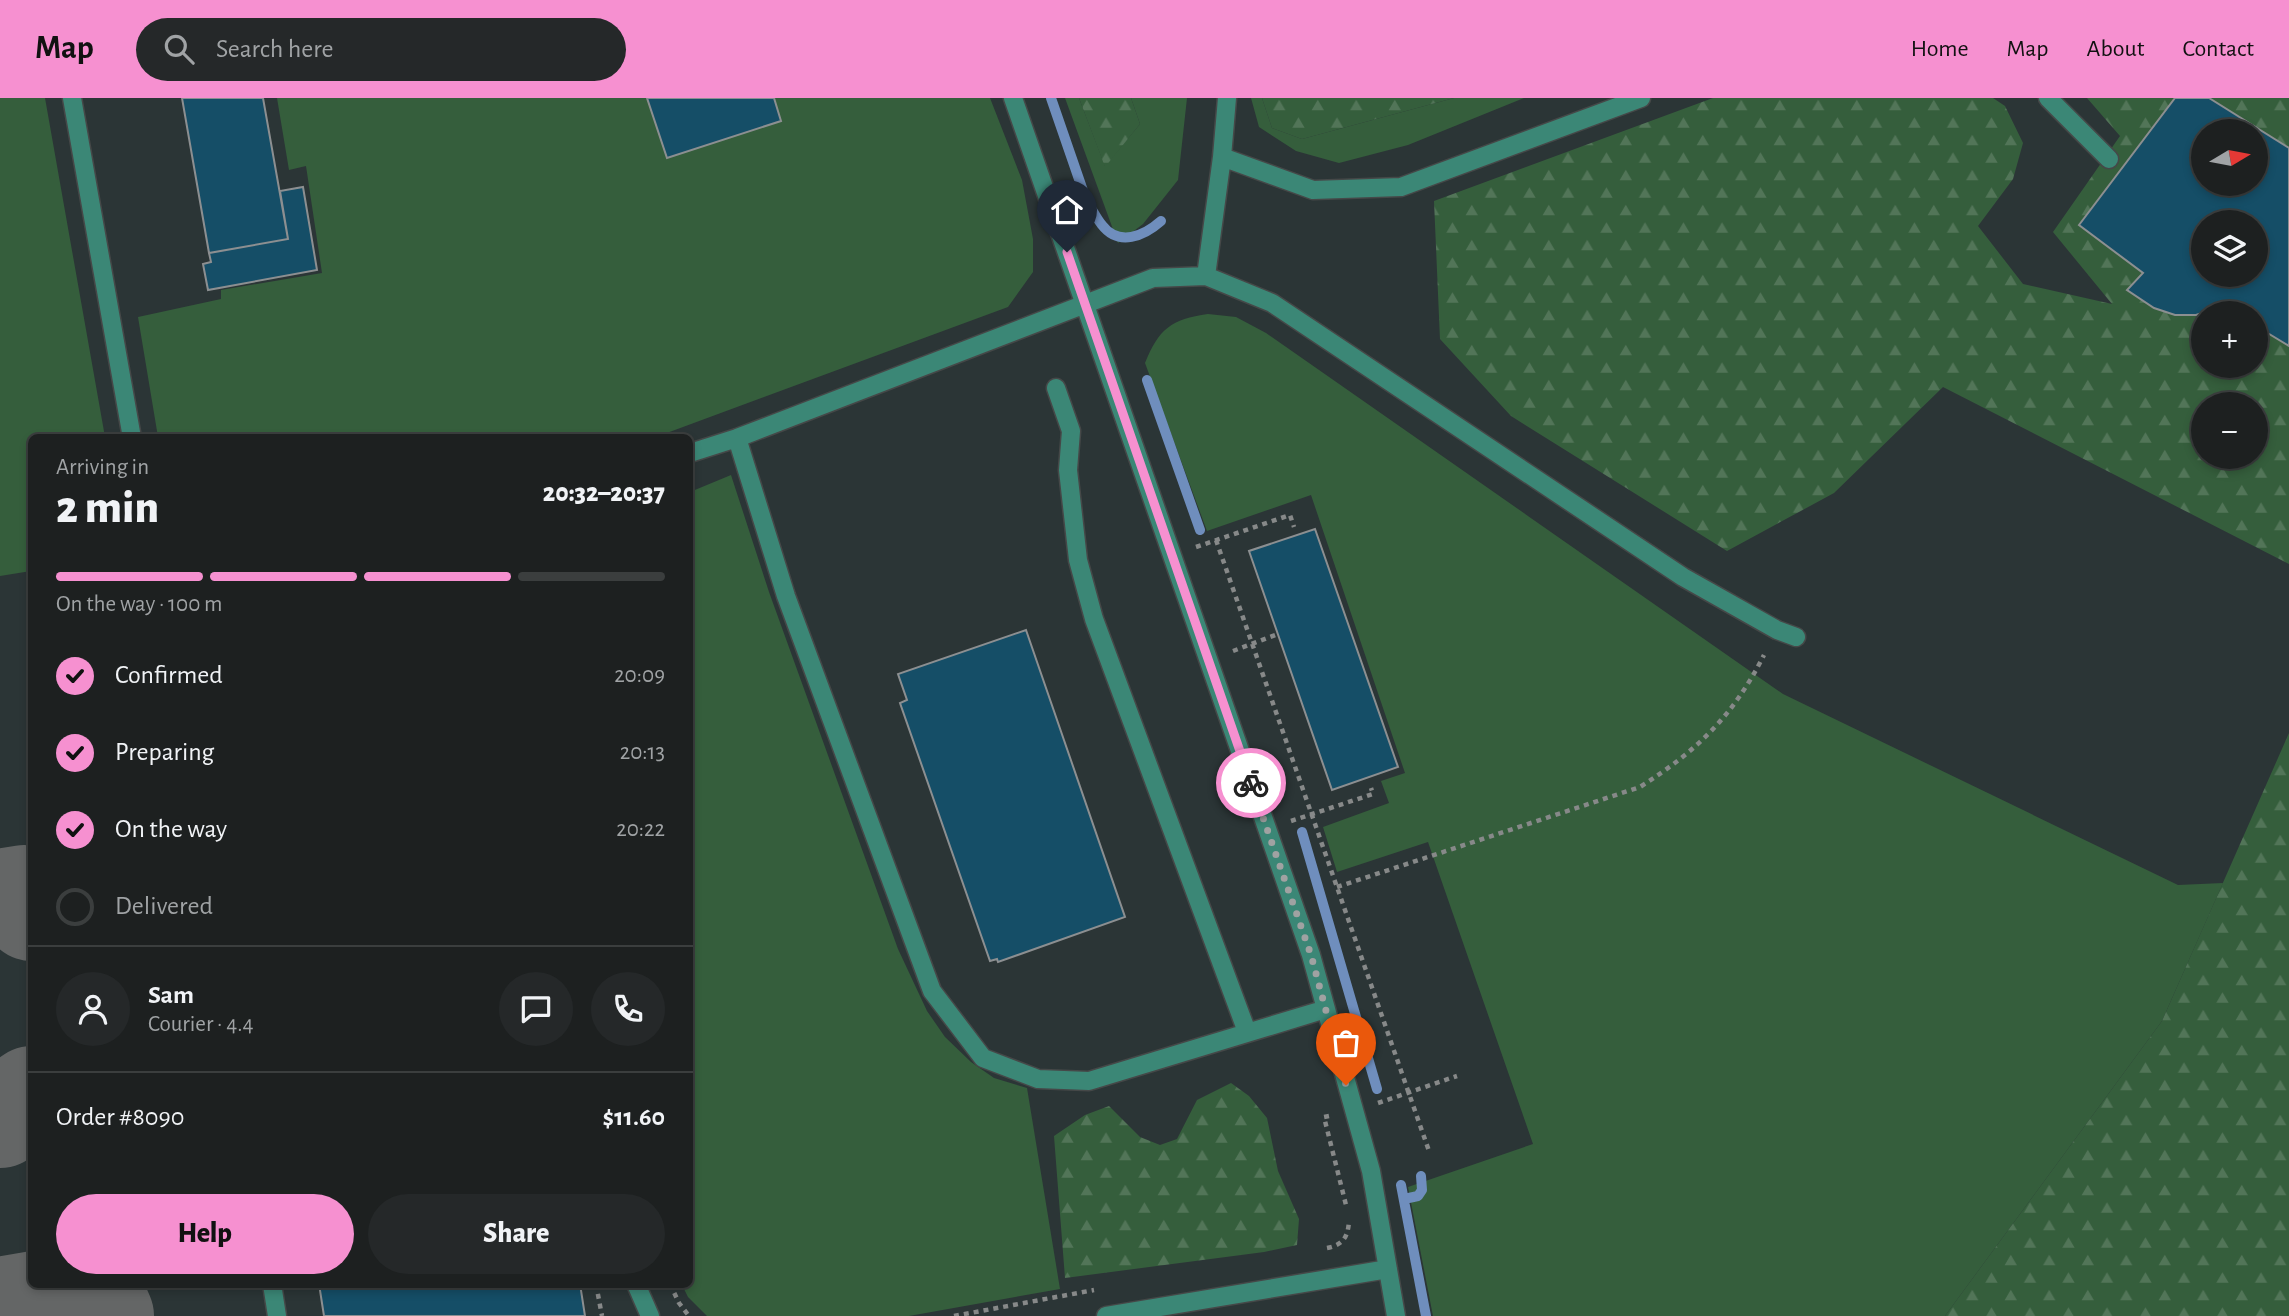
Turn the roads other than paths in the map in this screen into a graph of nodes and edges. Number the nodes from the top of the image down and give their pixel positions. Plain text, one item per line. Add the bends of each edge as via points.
1 (72, 98) edge
2 (1013, 98) edge
3 (1227, 98) edge
4 (1641, 98) edge
5 (2048, 98) edge
6 (1222, 157) junction
7 (2109, 159) dead end
8 (1206, 276) junction
9 (1084, 303) junction
10 (1056, 388) dead end
11 (131, 434) edge
12 (737, 438) junction
13 (693, 452) edge
14 (1796, 637) dead end
15 (1326, 1009) junction
16 (1247, 1032) junction
17 (1388, 1269) junction
18 (273, 1288) edge
19 (638, 1288) edge
20 (277, 1316) edge
21 (650, 1316) edge
22 (1106, 1316) edge
23 (1396, 1316) edge

1 - 11 lane
2 - 9 lane
3 - 6 lane
4 - 6 lane via 1401,187 1313,190
5 - 7 lane
6 - 8 lane
8 - 9 lane via 1153,278
8 - 14 lane via 1272,303 1683,577
9 - 12 lane
9 - 15 lane
10 - 16 lane via 1071,431 1068,470 1078,560 1094,619
12 - 13 lane
12 - 16 lane via 786,596 932,991 983,1058 1038,1079 1089,1080
15 - 16 lane
15 - 17 lane via 1371,1171
17 - 22 lane
17 - 23 lane
18 - 20 lane
19 - 21 lane

